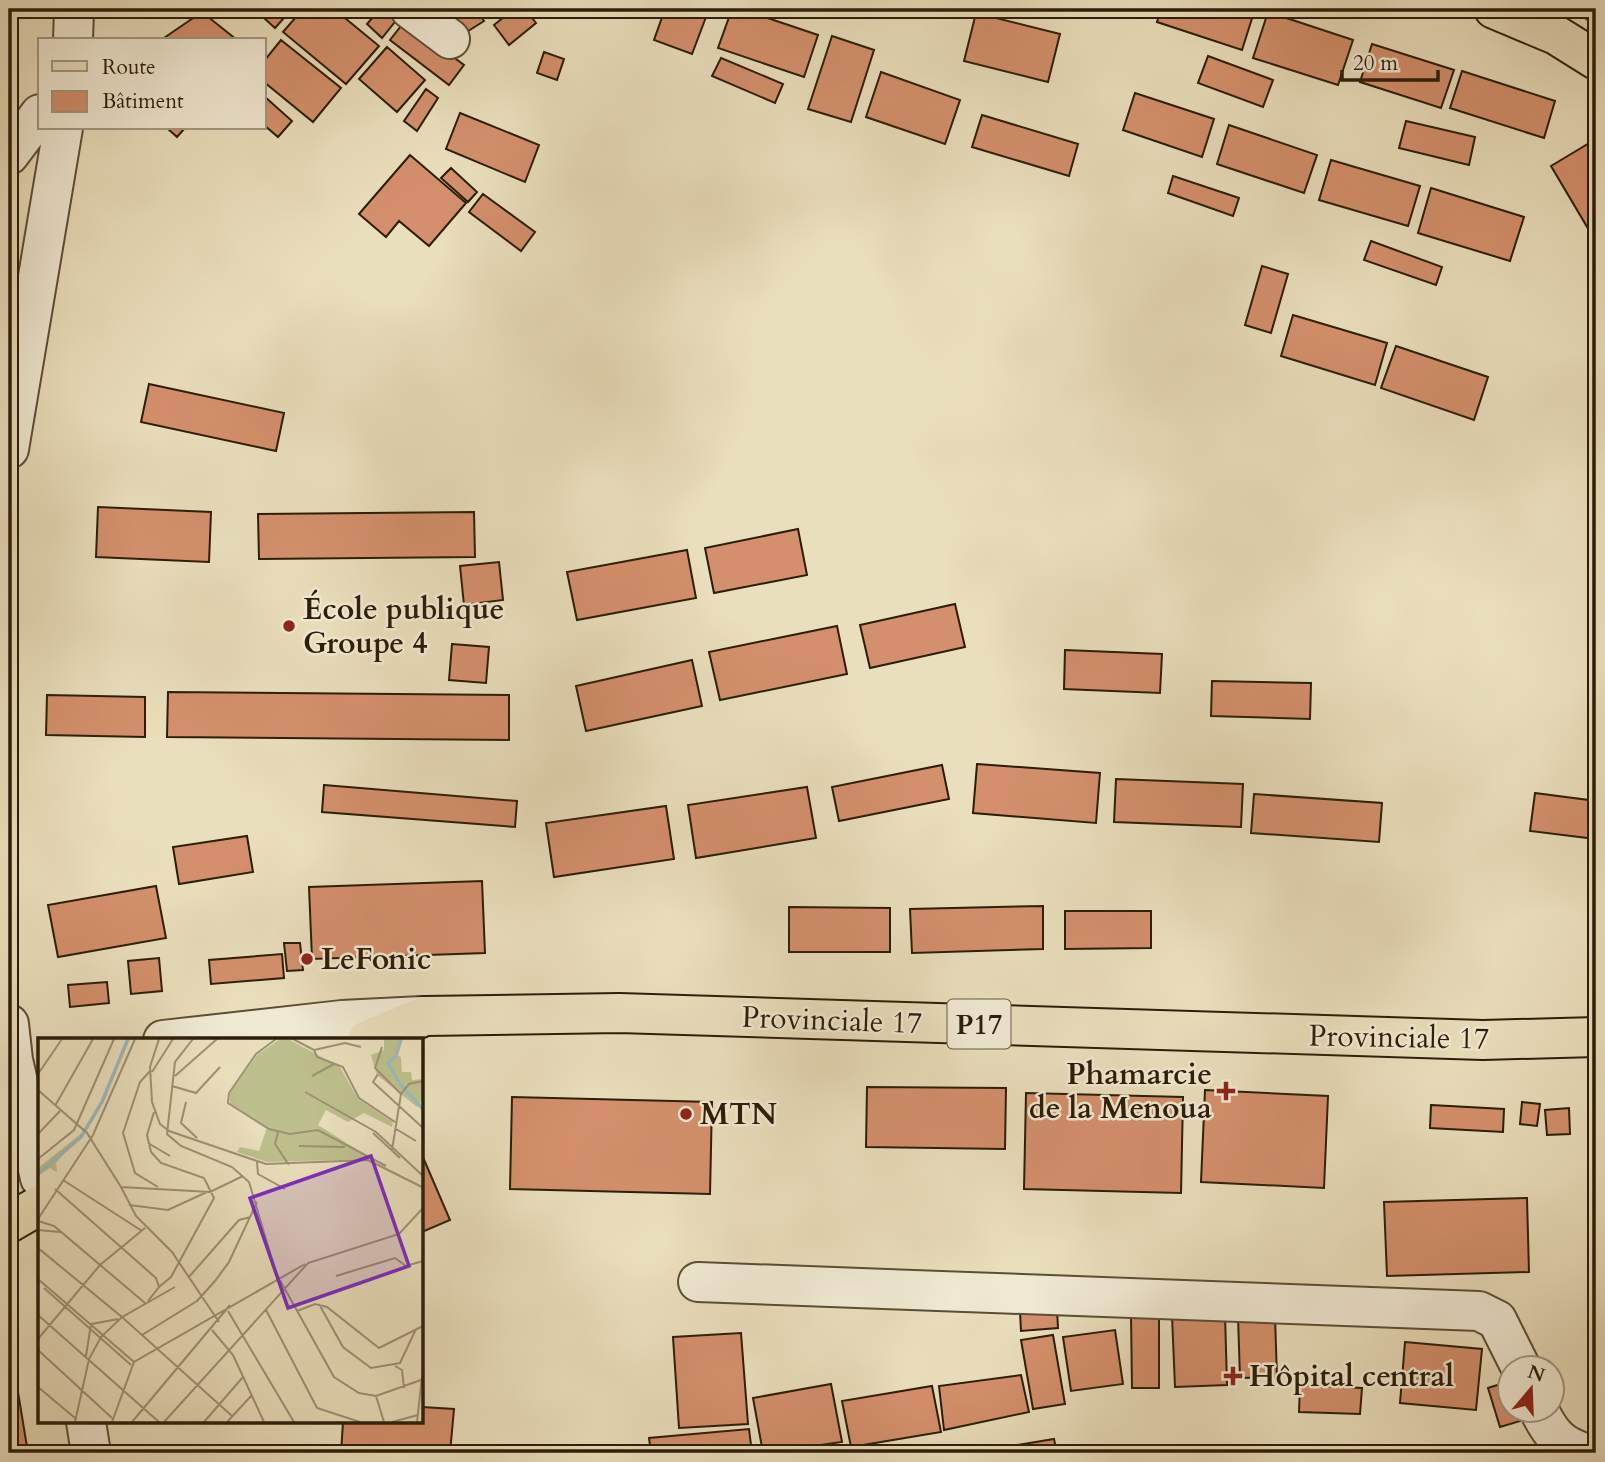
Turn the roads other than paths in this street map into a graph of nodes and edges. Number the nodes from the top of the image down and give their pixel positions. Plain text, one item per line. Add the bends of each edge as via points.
1 (74, 9) edge
2 (410, 9) edge
3 (1494, 9) edge
4 (73, 38) edge
5 (450, 39) dead end
6 (1596, 60) edge
7 (38, 117) edge
8 (63, 130) edge
9 (9, 155) edge
10 (9, 449) edge
11 (425, 1016) junction
12 (1596, 1037) edge
13 (181, 1038) edge
14 (372, 1038) edge
15 (18, 1050) edge
16 (38, 1166) edge
17 (38, 1206) edge
18 (9, 1223) edge
19 (698, 1282) dead end
20 (1514, 1354) edge
21 (86, 1424) edge
22 (1546, 1424) edge
23 (91, 1453) edge
24 (1586, 1453) edge

1 - 4 street
2 - 5 street
3 - 6 main road via 1556,35
7 - 9 street
8 - 10 street
11 - 12 main road, Provinciale 17 / P17 via 619,1013 1483,1040
11 - 13 street
11 - 14 main road, Provinciale 17 / P17
15 - 16 street
17 - 18 main road
19 - 20 street via 1479,1311 1496,1320
21 - 23 street
22 - 24 street via 1569,1448

